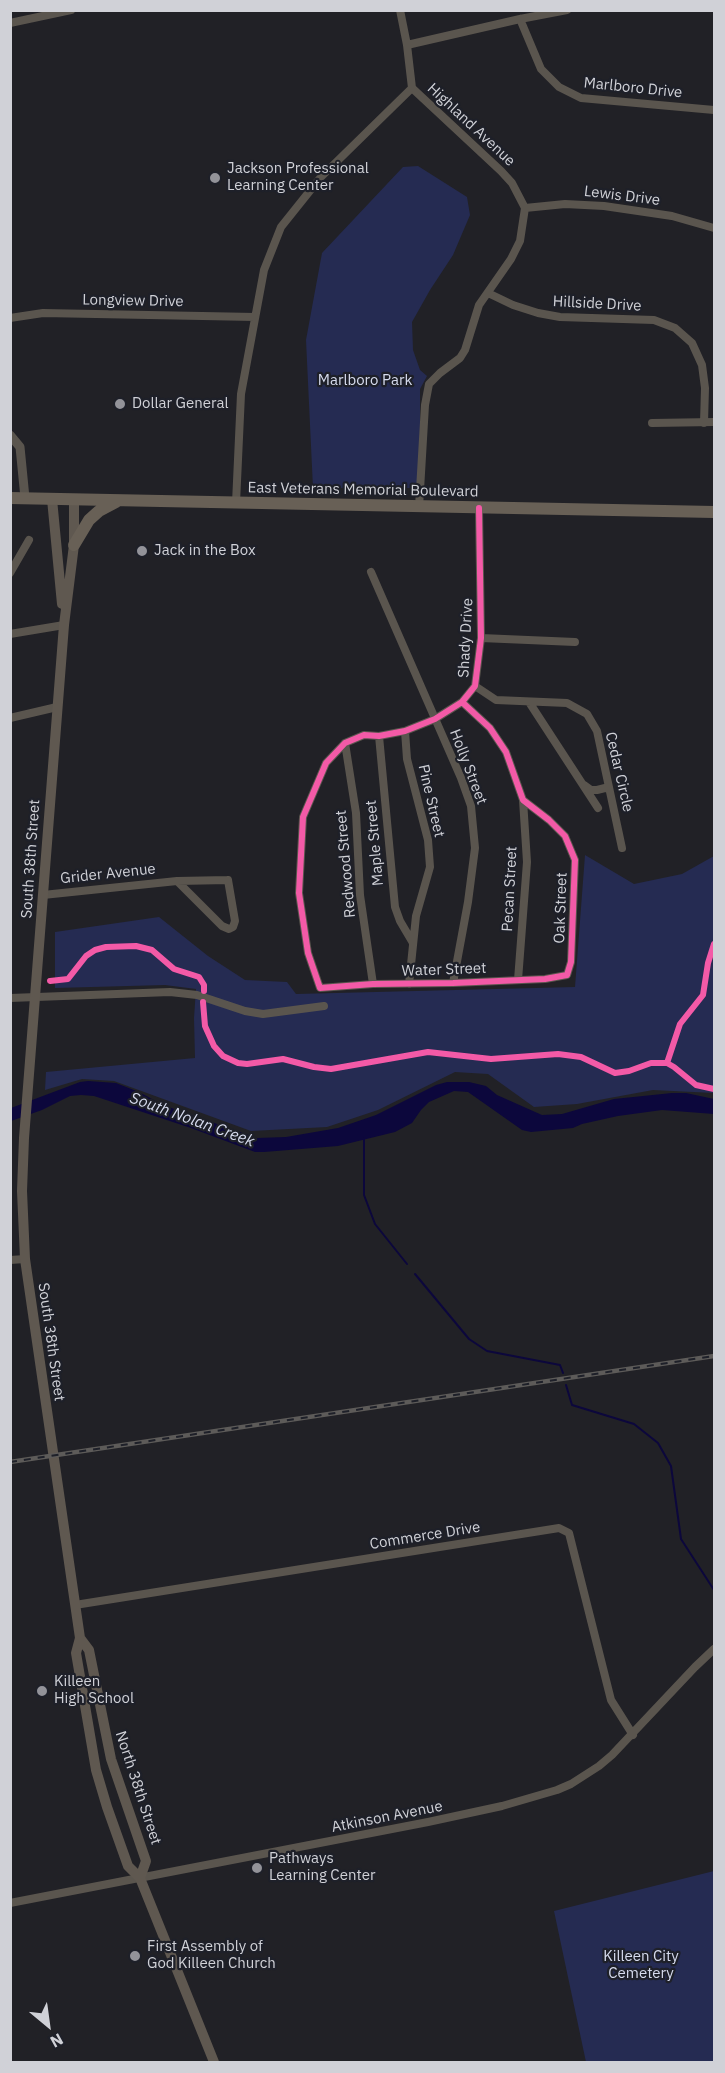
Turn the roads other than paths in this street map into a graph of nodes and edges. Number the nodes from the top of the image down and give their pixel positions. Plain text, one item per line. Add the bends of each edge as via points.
1 (71, 10) edge
2 (400, 10) edge
3 (567, 10) edge
4 (520, 19) junction
5 (10, 23) edge
6 (407, 45) junction
7 (412, 88) junction
8 (714, 110) edge
9 (525, 208) junction
10 (714, 228) edge
11 (488, 293) junction
12 (255, 317) junction
13 (10, 318) edge
14 (714, 422) edge
15 (652, 423) dead end
16 (704, 423) junction
17 (10, 435) edge
18 (10, 498) edge
19 (25, 498) junction
20 (52, 499) junction
21 (74, 499) junction
22 (119, 500) junction
23 (236, 503) junction
24 (419, 507) junction
25 (480, 508) junction
26 (714, 513) edge
27 (29, 540) dead end
28 (74, 545) junction
29 (371, 572) dead end
30 (10, 573) edge
31 (64, 625) junction
32 (10, 634) edge
33 (481, 638) junction
34 (575, 642) dead end
35 (476, 686) junction
36 (462, 702) junction
37 (529, 702) junction
38 (57, 707) junction
39 (10, 718) edge
40 (435, 719) junction
41 (405, 731) junction
42 (380, 736) junction
43 (345, 743) junction
44 (583, 784) junction
45 (609, 787) junction
46 (523, 800) junction
47 (598, 808) dead end
48 (622, 848) dead end
49 (177, 880) junction
50 (43, 895) junction
51 (413, 943) junction
52 (567, 975) joint
53 (518, 980) junction
54 (453, 983) junction
55 (373, 984) junction
56 (409, 984) junction
57 (35, 996) junction
58 (10, 998) edge
59 (324, 1006) dead end
60 (25, 1259) junction
61 (10, 1260) edge
62 (52, 1453) joint
63 (75, 1605) junction
64 (80, 1638) junction
65 (714, 1649) edge
66 (633, 1735) junction
67 (109, 1752) junction
68 (93, 1755) junction
69 (140, 1878) junction
70 (10, 1903) edge
71 (214, 2062) edge

1 - 5 street
2 - 6 street
3 - 4 street
4 - 6 street
4 - 8 street, Marlboro Drive via 541,69 559,87 581,98
6 - 7 street
7 - 9 street, Highland Avenue via 501,171
7 - 12 street via 321,177 281,227 264,270
9 - 10 street, Lewis Drive via 604,206 672,216
9 - 11 street via 520,241
11 - 16 street, Hillside Drive via 538,314 654,320 675,328 692,343 702,366
11 - 24 street via 479,305 460,358 429,384 424,405
12 - 13 street, Longview Drive via 43,313
12 - 23 street via 241,393
14 - 16 street
15 - 16 street
17 - 19 street via 20,447
18 - 19 main road, East Veterans Memorial Boulevard
19 - 20 main road, East Veterans Memorial Boulevard
20 - 21 main road, East Veterans Memorial Boulevard
20 - 31 main road, South 38th Street
21 - 22 main road, East Veterans Memorial Boulevard
21 - 28 main road, South 38th Street
22 - 23 main road, East Veterans Memorial Boulevard
22 - 28 main road via 89,520
23 - 24 main road, East Veterans Memorial Boulevard
24 - 25 main road, East Veterans Memorial Boulevard
25 - 26 main road, East Veterans Memorial Boulevard
25 - 33 street, Shady Drive
27 - 30 street
28 - 31 main road, South 38th Street
29 - 40 street, Holly Street
31 - 32 street
31 - 38 main road, South 38th Street
33 - 34 street
33 - 35 street, Shady Drive
35 - 36 street, Shady Drive
35 - 37 street, Cedar Circle via 496,700
36 - 40 street, Shady Drive
36 - 46 street via 490,728 506,752
37 - 44 street
37 - 45 street, Cedar Circle via 567,703 587,714 597,731
38 - 39 street
38 - 50 main road, South 38th Street
40 - 41 street, Shady Drive
40 - 54 street, Holly Street via 471,806 475,848
41 - 42 street, Shady Drive
41 - 51 street, Pine Street via 407,759 428,840 430,867
42 - 43 street, Shady Drive via 364,735
42 - 51 street, Maple Street via 395,907
43 - 55 street, Redwood Street
43 - 55 street, Water Street via 326,763 303,817 299,893 308,953 320,988
44 - 45 street via 591,790
44 - 47 street
45 - 48 street, Cedar Circle
46 - 52 street, Oak Street via 565,836 575,860 571,962
46 - 53 street, Pecan Street via 527,862
49 - 49 street, Grider Avenue via 228,880 236,921 233,927 225,929
49 - 50 street, Grider Avenue
50 - 57 main road, South 38th Street
51 - 56 street, Pine Street
52 - 53 street, Water Street
53 - 54 street, Water Street
54 - 56 street, Water Street
55 - 56 street, Water Street
57 - 58 street
57 - 59 street via 180,992 263,1014
57 - 60 main road, South 38th Street via 24,1138
60 - 61 street
60 - 62 main road, South 38th Street
62 - 63 main road, North 38th Street
63 - 64 main road, North 38th Street
63 - 66 street, Commerce Drive via 559,1528 569,1533 611,1700
64 - 67 main road, North 38th Street via 89,1650
64 - 68 main road, North 38th Street via 76,1653
65 - 66 street, Atkinson Avenue
66 - 69 street, Atkinson Avenue via 599,1766 571,1784 539,1796 418,1824
67 - 68 main road
67 - 69 main road, North 38th Street via 146,1861
68 - 69 main road, North 38th Street via 128,1866
69 - 70 street, Atkinson Avenue
69 - 71 main road, North 38th Street

